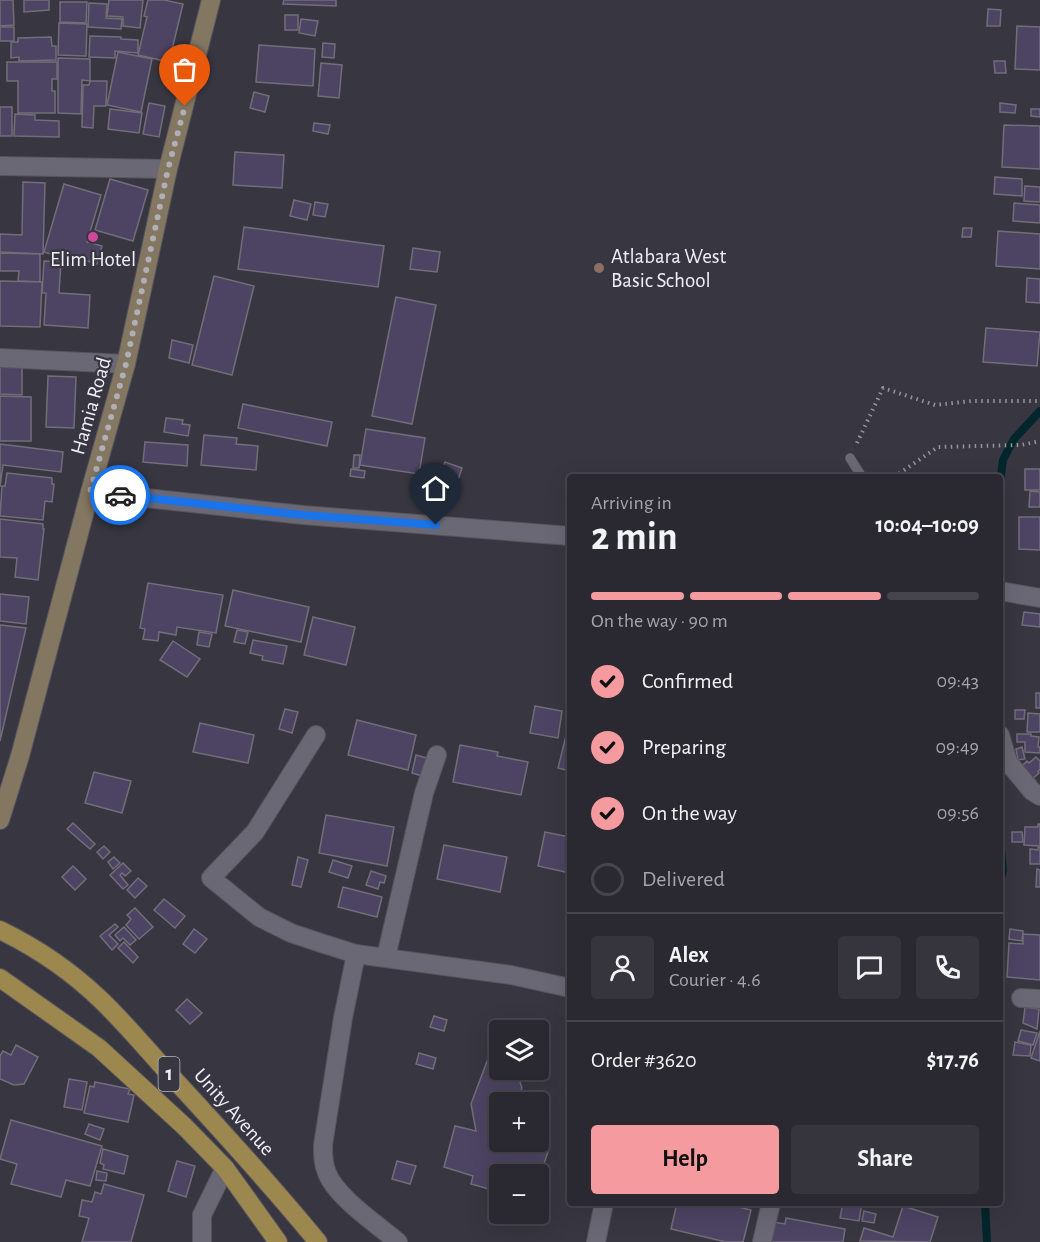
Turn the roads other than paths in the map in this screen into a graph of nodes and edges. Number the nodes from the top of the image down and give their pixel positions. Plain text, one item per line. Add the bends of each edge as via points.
1 (212, 0) edge
2 (0, 166) edge
3 (168, 169) junction
4 (0, 358) edge
5 (126, 364) junction
6 (850, 458) road end
7 (860, 474) edge
8 (90, 492) junction
9 (567, 536) edge
10 (1003, 592) edge
11 (1040, 598) edge
12 (316, 735) dead end
13 (1003, 745) edge
14 (437, 755) dead end
15 (1040, 796) edge
16 (0, 820) edge
17 (0, 930) edge
18 (0, 936) edge
19 (0, 942) edge
20 (356, 954) junction
21 (386, 957) junction
22 (0, 978) edge
23 (567, 987) edge
24 (1021, 998) dead end
25 (1040, 999) edge
26 (225, 1168) junction
27 (602, 1206) edge
28 (770, 1206) edge
29 (202, 1242) edge
30 (278, 1242) edge
31 (318, 1242) edge
32 (399, 1242) edge
33 (596, 1242) edge
34 (762, 1242) edge

1 - 3 main road, Hamia Road
2 - 3 street
3 - 5 main road, Hamia Road
4 - 5 street
5 - 8 main road, Hamia Road
6 - 7 lane
8 - 9 street via 303,515
8 - 16 main road, Hamia Road
10 - 11 street
12 - 20 street via 255,832 210,878 260,917 291,933
13 - 15 street via 1008,762
14 - 21 street via 424,793
17 - 31 main road, Unity Avenue / 1 via 58,964 101,1000 221,1129
18 - 19 main road
20 - 21 street
20 - 32 street via 323,1159 338,1192
21 - 23 street
22 - 26 main road, 1 via 99,1048
24 - 25 street
26 - 29 street via 202,1215
26 - 30 main road, 1
27 - 33 street
28 - 34 street

